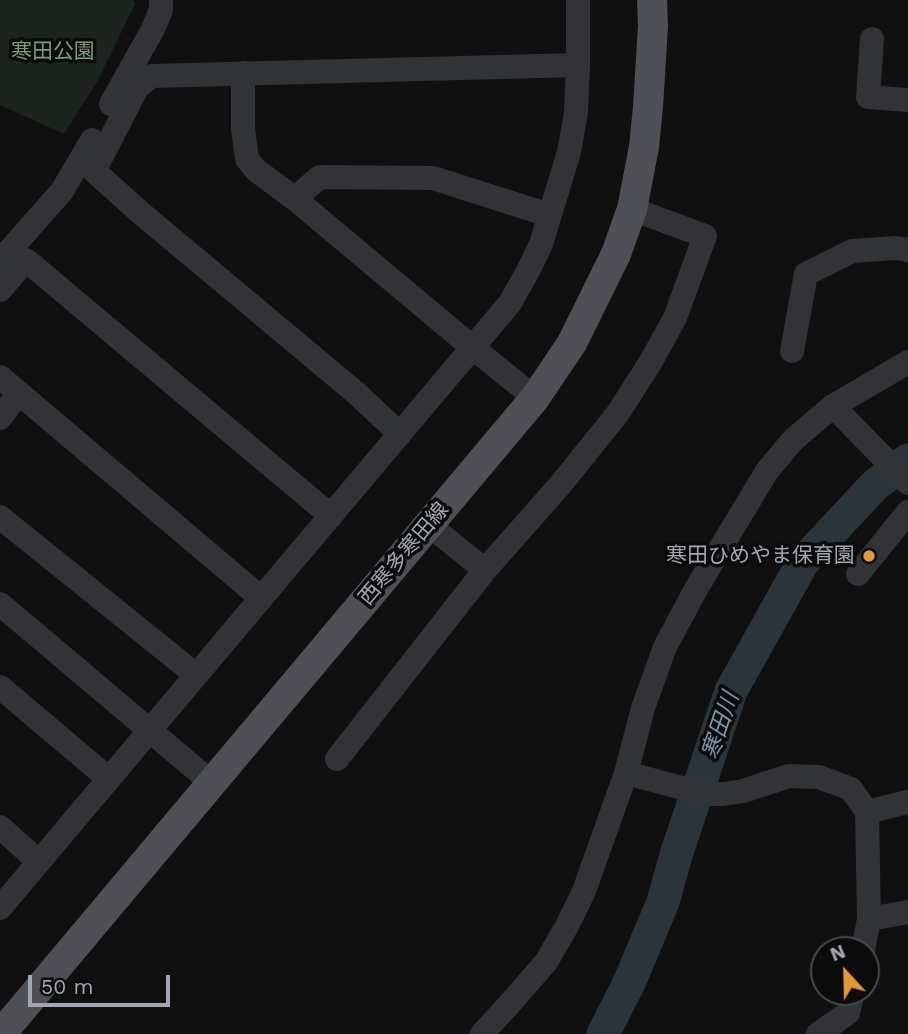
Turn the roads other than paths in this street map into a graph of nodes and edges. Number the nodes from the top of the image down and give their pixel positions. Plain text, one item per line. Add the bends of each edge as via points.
1 (161, 0) edge
2 (578, 0) edge
3 (652, 0) edge
4 (872, 39) dead end
5 (578, 65) junction
6 (243, 73) junction
7 (908, 100) edge
8 (295, 199) junction
9 (632, 209) junction
10 (549, 215) junction
11 (908, 250) edge
12 (0, 261) edge
13 (0, 290) edge
14 (473, 348) junction
15 (792, 351) dead end
16 (908, 362) edge
17 (0, 377) edge
18 (19, 393) junction
19 (535, 398) junction
20 (833, 406) junction
21 (0, 418) edge
22 (400, 434) junction
23 (908, 484) edge
24 (908, 512) edge
25 (331, 516) junction
26 (0, 517) edge
27 (429, 525) junction
28 (485, 570) junction
29 (858, 574) dead end
30 (261, 598) junction
31 (0, 604) edge
32 (196, 675) junction
33 (0, 687) edge
34 (150, 730) junction
35 (337, 759) dead end
36 (626, 773) junction
37 (109, 779) junction
38 (212, 783) junction
39 (908, 802) edge
40 (867, 812) junction
41 (0, 827) edge
42 (39, 862) junction
43 (0, 908) edge
44 (908, 912) edge
45 (869, 919) junction
46 (866, 936) edge
47 (850, 1006) edge
48 (1, 1034) edge
49 (482, 1034) edge
50 (818, 1034) edge

1 - 12 street via 153,29 77,167 62,191
2 - 5 street
3 - 9 main road, 西寒多寒田線 via 648,107
4 - 7 street via 868,97
5 - 6 street
5 - 10 street via 569,152
6 - 8 street via 247,159
6 - 22 street via 151,76 137,88 94,171
8 - 10 street via 320,177 433,178
8 - 14 street
9 - 19 main road, 西寒多寒田線 via 616,254 572,343
9 - 28 street via 705,236 675,318 618,413
10 - 14 street via 541,244 510,303
11 - 15 street via 852,251 806,274
13 - 25 street via 26,260
14 - 19 street
14 - 22 street
16 - 20 street
17 - 18 street
18 - 21 street
18 - 30 street
19 - 27 main road, 西寒多寒田線
20 - 23 street
20 - 36 street via 793,440 768,471 695,589 665,647
22 - 25 street
24 - 29 street
25 - 30 street
26 - 32 street
27 - 28 street
27 - 38 main road, 西寒多寒田線
28 - 35 street
30 - 32 street
31 - 34 street
32 - 34 street
33 - 37 street
34 - 37 street
34 - 38 street
36 - 40 street via 705,794 752,788 789,776 819,776 851,789
36 - 49 street via 567,926 546,962
37 - 42 street
38 - 48 main road, 西寒多寒田線
39 - 40 street
40 - 45 street
41 - 42 street
42 - 43 street
44 - 45 street
45 - 46 street
47 - 50 street via 848,1013

